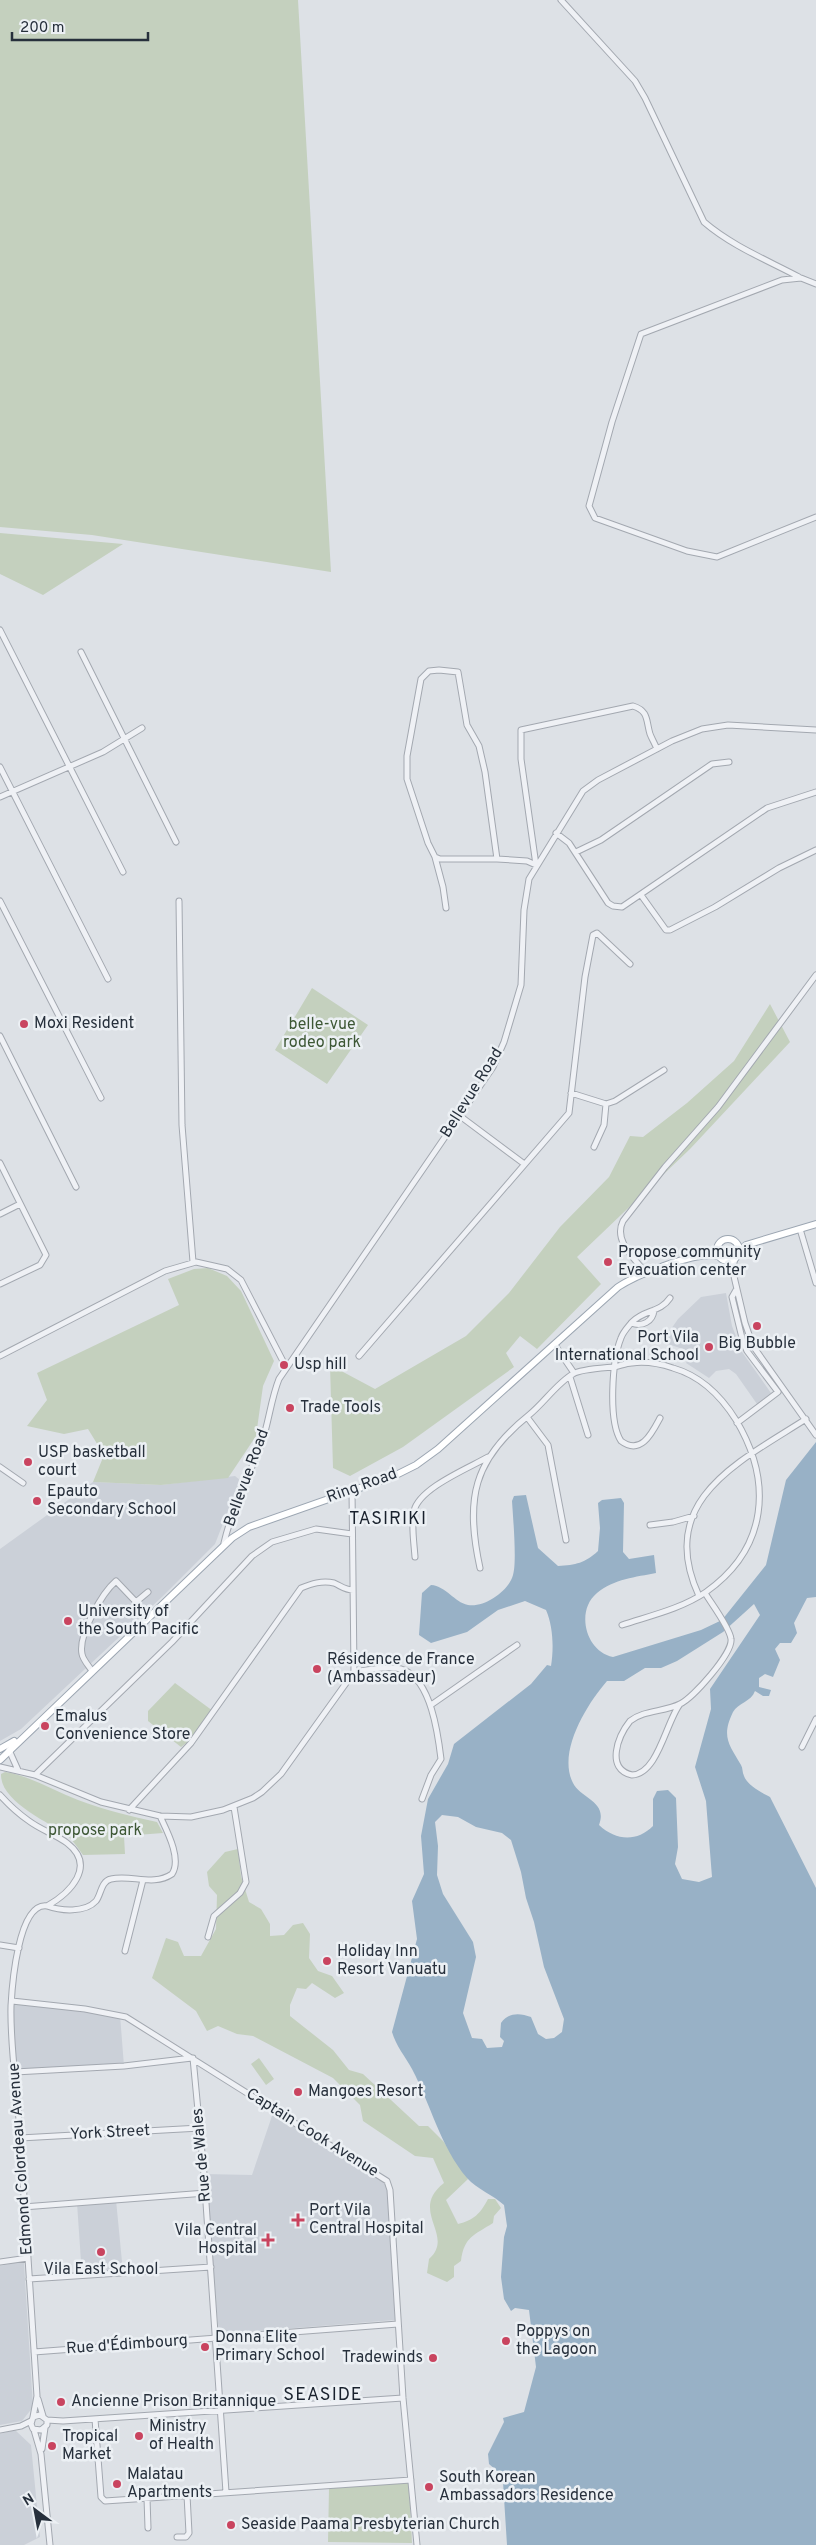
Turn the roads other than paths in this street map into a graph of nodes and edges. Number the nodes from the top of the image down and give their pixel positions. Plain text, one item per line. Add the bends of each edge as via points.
1 (561, 0) edge
2 (784, 269) junction
3 (800, 278) junction
4 (782, 280) junction
5 (816, 284) edge
6 (816, 517) edge
7 (0, 630) edge
8 (81, 652) dead end
9 (142, 728) dead end
10 (816, 730) edge
11 (123, 740) junction
12 (658, 749) junction
13 (729, 762) dead end
14 (68, 766) junction
15 (0, 768) edge
16 (12, 791) junction
17 (816, 792) edge
18 (0, 797) edge
19 (556, 833) junction
20 (176, 842) dead end
21 (816, 850) edge
22 (576, 852) junction
23 (435, 857) junction
24 (497, 859) junction
25 (536, 865) junction
26 (123, 872) dead end
27 (641, 895) junction
28 (0, 901) edge
29 (179, 901) dead end
30 (446, 908) dead end
31 (630, 964) dead end
32 (816, 975) edge
33 (108, 979) dead end
34 (0, 1036) edge
35 (664, 1070) dead end
36 (572, 1093) junction
37 (101, 1098) dead end
38 (606, 1104) junction
39 (460, 1116) junction
40 (594, 1147) dead end
41 (0, 1163) edge
42 (524, 1163) junction
43 (76, 1188) dead end
44 (20, 1204) junction
45 (0, 1214) edge
46 (816, 1224) edge
47 (800, 1229) junction
48 (735, 1242) junction
49 (746, 1245) junction
50 (718, 1247) junction
51 (706, 1255) junction
52 (737, 1255) junction
53 (719, 1256) junction
54 (726, 1260) junction
55 (193, 1262) junction
56 (732, 1268) junction
57 (646, 1274) junction
58 (816, 1283) edge
59 (0, 1284) edge
60 (736, 1288) junction
61 (670, 1298) dead end
62 (654, 1310) junction
63 (631, 1324) junction
64 (747, 1331) junction
65 (741, 1333) junction
66 (555, 1345) junction
67 (754, 1347) junction
68 (747, 1351) junction
69 (0, 1356) edge
70 (359, 1356) dead end
71 (761, 1358) junction
72 (756, 1362) junction
73 (286, 1367) junction
74 (616, 1367) junction
75 (768, 1367) junction
76 (764, 1373) junction
77 (572, 1375) junction
78 (781, 1385) junction
79 (775, 1388) junction
80 (527, 1417) junction
81 (660, 1418) dead end
82 (806, 1419) junction
83 (738, 1423) junction
84 (588, 1435) dead end
85 (816, 1435) edge
86 (753, 1453) junction
87 (488, 1457) junction
88 (0, 1467) edge
89 (23, 1483) dead end
90 (352, 1490) junction
91 (694, 1516) junction
92 (650, 1525) dead end
93 (352, 1534) junction
94 (566, 1540) dead end
95 (224, 1543) junction
96 (415, 1557) dead end
97 (480, 1568) dead end
98 (353, 1590) junction
99 (148, 1592) dead end
100 (705, 1593) junction
101 (698, 1596) junction
102 (622, 1625) dead end
103 (517, 1645) dead end
104 (92, 1671) junction
105 (354, 1672) junction
106 (680, 1704) junction
107 (431, 1705) junction
108 (816, 1719) edge
109 (28, 1732) junction
110 (802, 1747) dead end
111 (0, 1749) edge
112 (9, 1750) junction
113 (1, 1759) edge
114 (0, 1767) edge
115 (18, 1770) junction
116 (35, 1776) junction
117 (0, 1795) edge
118 (422, 1799) dead end
119 (234, 1807) junction
120 (129, 1810) junction
121 (160, 1816) junction
122 (143, 1880) junction
123 (47, 1906) junction
124 (208, 1938) dead end
125 (0, 1945) edge
126 (19, 1948) junction
127 (125, 1951) dead end
128 (12, 2001) junction
129 (193, 2058) junction
130 (15, 2072) junction
131 (200, 2128) junction
132 (20, 2138) junction
133 (206, 2193) junction
134 (23, 2207) junction
135 (28, 2258) junction
136 (0, 2262) edge
137 (211, 2267) junction
138 (29, 2279) junction
139 (398, 2324) junction
140 (216, 2338) junction
141 (34, 2352) junction
142 (38, 2396) junction
143 (403, 2398) junction
144 (220, 2411) junction
145 (95, 2419) junction
146 (45, 2422) junction
147 (32, 2423) junction
148 (0, 2430) edge
149 (41, 2454) junction
150 (411, 2480) junction
151 (226, 2492) junction
152 (187, 2495) junction
153 (147, 2498) junction
154 (148, 2528) dead end
155 (177, 2537) dead end
156 (50, 2545) edge
157 (417, 2545) edge

1 - 2 street via 635,81 646,98 704,222 719,234
2 - 3 street
2 - 4 street
3 - 4 street
3 - 5 street
4 - 6 street via 641,334 589,506 595,518 710,557
7 - 14 street
8 - 11 street
9 - 11 street
10 - 12 street, Bellevue Road via 723,726 686,734
11 - 14 street
11 - 20 street
12 - 19 street, Bellevue Road via 590,785
12 - 25 street via 646,715 641,708 633,706 521,730 521,759
13 - 22 street via 712,764 601,840
14 - 16 street
14 - 26 street
15 - 16 street
16 - 18 street
16 - 33 street
17 - 27 street via 768,808
19 - 22 street
19 - 25 street, Bellevue Road
21 - 27 street via 670,930 666,930
22 - 27 street via 604,898 613,906 622,907
23 - 24 street
23 - 24 street via 416,810 406,764 420,683 424,675 438,670 458,672 466,725 479,746 485,772
23 - 30 street
24 - 25 street
25 - 39 street, Bellevue Road via 525,894 523,970 514,1010 492,1066
28 - 37 street
29 - 55 street via 182,1125
31 - 36 street via 597,933 592,935
32 - 57 street via 718,1107 623,1221 620,1230 622,1242
34 - 43 street
35 - 38 street
36 - 38 street
36 - 42 street via 569,1113
38 - 40 street via 604,1125
39 - 42 street
39 - 73 street, Bellevue Road
41 - 44 street
42 - 70 street
44 - 45 street
44 - 59 street via 46,1255 40,1265
46 - 47 main road
47 - 49 main road
47 - 58 street
48 - 49 main road
48 - 50 main road via 726,1240
48 - 52 main road
49 - 52 main road
50 - 51 main road, Ring Road
50 - 53 main road
51 - 53 main road, Ring Road
51 - 57 main road, Ring Road
52 - 54 main road
52 - 56 street
53 - 54 main road
54 - 56 street
55 - 69 street via 165,1271
55 - 73 street via 206,1263 236,1274
56 - 60 street
57 - 66 main road, Ring Road via 614,1290
60 - 64 street
60 - 65 street via 732,1297
61 - 62 street
62 - 63 street via 645,1312
62 - 63 street via 653,1317 646,1323
63 - 74 street via 621,1339
64 - 65 street
64 - 67 street
65 - 68 street
66 - 77 street
66 - 90 main road, Ring Road via 421,1462 394,1476
67 - 68 street
67 - 71 street
68 - 72 street
71 - 72 street
71 - 75 street
72 - 76 street
73 - 95 street, Bellevue Road via 273,1394 262,1440
74 - 77 street
74 - 81 street via 614,1419 621,1441 633,1446 642,1444
74 - 83 street via 650,1363 684,1372 711,1389
75 - 76 street
75 - 78 street
76 - 79 street
77 - 80 street
77 - 84 street
78 - 79 street
78 - 82 street
79 - 83 street via 778,1392
80 - 87 street
80 - 94 street via 548,1444
82 - 85 street
82 - 86 street
83 - 86 street
86 - 91 street via 716,1480
86 - 100 street via 759,1478 760,1504 752,1538 738,1561
87 - 96 street via 446,1480 417,1503 413,1518
87 - 97 street via 475,1489 475,1544
88 - 89 street
90 - 93 street
90 - 95 main road, Ring Road via 249,1527
91 - 92 street
91 - 101 street via 687,1552
93 - 98 street
93 - 116 street via 316,1529 272,1542 252,1556 172,1642
95 - 104 main road, Ring Road
98 - 105 street
98 - 120 street via 320,1582 301,1588 191,1743
99 - 104 street via 136,1602 116,1581 103,1596 82,1641 82,1654
100 - 101 street
100 - 106 street via 731,1637 729,1648 696,1692
101 - 102 street via 681,1606
103 - 107 street
104 - 109 main road, Ring Road
105 - 107 street via 402,1670 414,1677
105 - 119 street via 280,1774 262,1792
106 - 106 street via 654,1759 645,1770 632,1775 622,1771 615,1752 630,1721
107 - 118 street via 441,1759
108 - 110 street
109 - 111 main road, Ring Road
109 - 112 main road, Ring Road
112 - 113 main road, Ring Road
112 - 115 street
114 - 115 street
115 - 116 street
116 - 120 street via 76,1794
117 - 123 street, Edmond Colordeau Avenue via 30,1822 68,1843 79,1860 77,1881 71,1890
119 - 121 street via 196,1816
119 - 124 street via 246,1882 240,1893 214,1916
120 - 121 street
121 - 122 street via 174,1853 175,1869 166,1878
122 - 123 street via 107,1880 96,1901 85,1907 64,1910
122 - 127 street
123 - 126 street, Edmond Colordeau Avenue via 36,1910 29,1918
125 - 126 street
126 - 128 street, Edmond Colordeau Avenue
128 - 129 street, Captain Cook Avenue via 126,2017
128 - 130 street, Edmond Colordeau Avenue
129 - 130 street via 124,2066
129 - 131 street, Rue de Wales
129 - 139 street, Captain Cook Avenue via 387,2181
130 - 132 street, Edmond Colordeau Avenue
131 - 132 street, York Street
131 - 133 street, Rue de Wales
132 - 134 street, Edmond Colordeau Avenue
133 - 134 street
133 - 137 street, Rue de Wales
134 - 135 street, Edmond Colordeau Avenue
135 - 136 street
135 - 138 street, Edmond Colordeau Avenue
137 - 138 street
137 - 140 street, Rue de Wales
138 - 141 street, Edmond Colordeau Avenue
139 - 140 street, Rue d'Édimbourg
139 - 143 street, Captain Cook Avenue
140 - 141 street, Rue d'Édimbourg
140 - 144 street, Rue de Wales
141 - 142 street, Edmond Colordeau Avenue
142 - 146 street
142 - 147 street
143 - 144 street
143 - 150 street, Captain Cook Avenue
144 - 145 street
144 - 151 street, Rue de Wales
145 - 146 street
145 - 153 street via 102,2500
146 - 147 street
146 - 147 street via 37,2431
146 - 149 street
147 - 148 street
147 - 149 street
149 - 156 street
150 - 151 street
150 - 157 street, Captain Cook Avenue
151 - 152 street
152 - 153 street
152 - 155 street via 189,2533 186,2537
153 - 154 street

